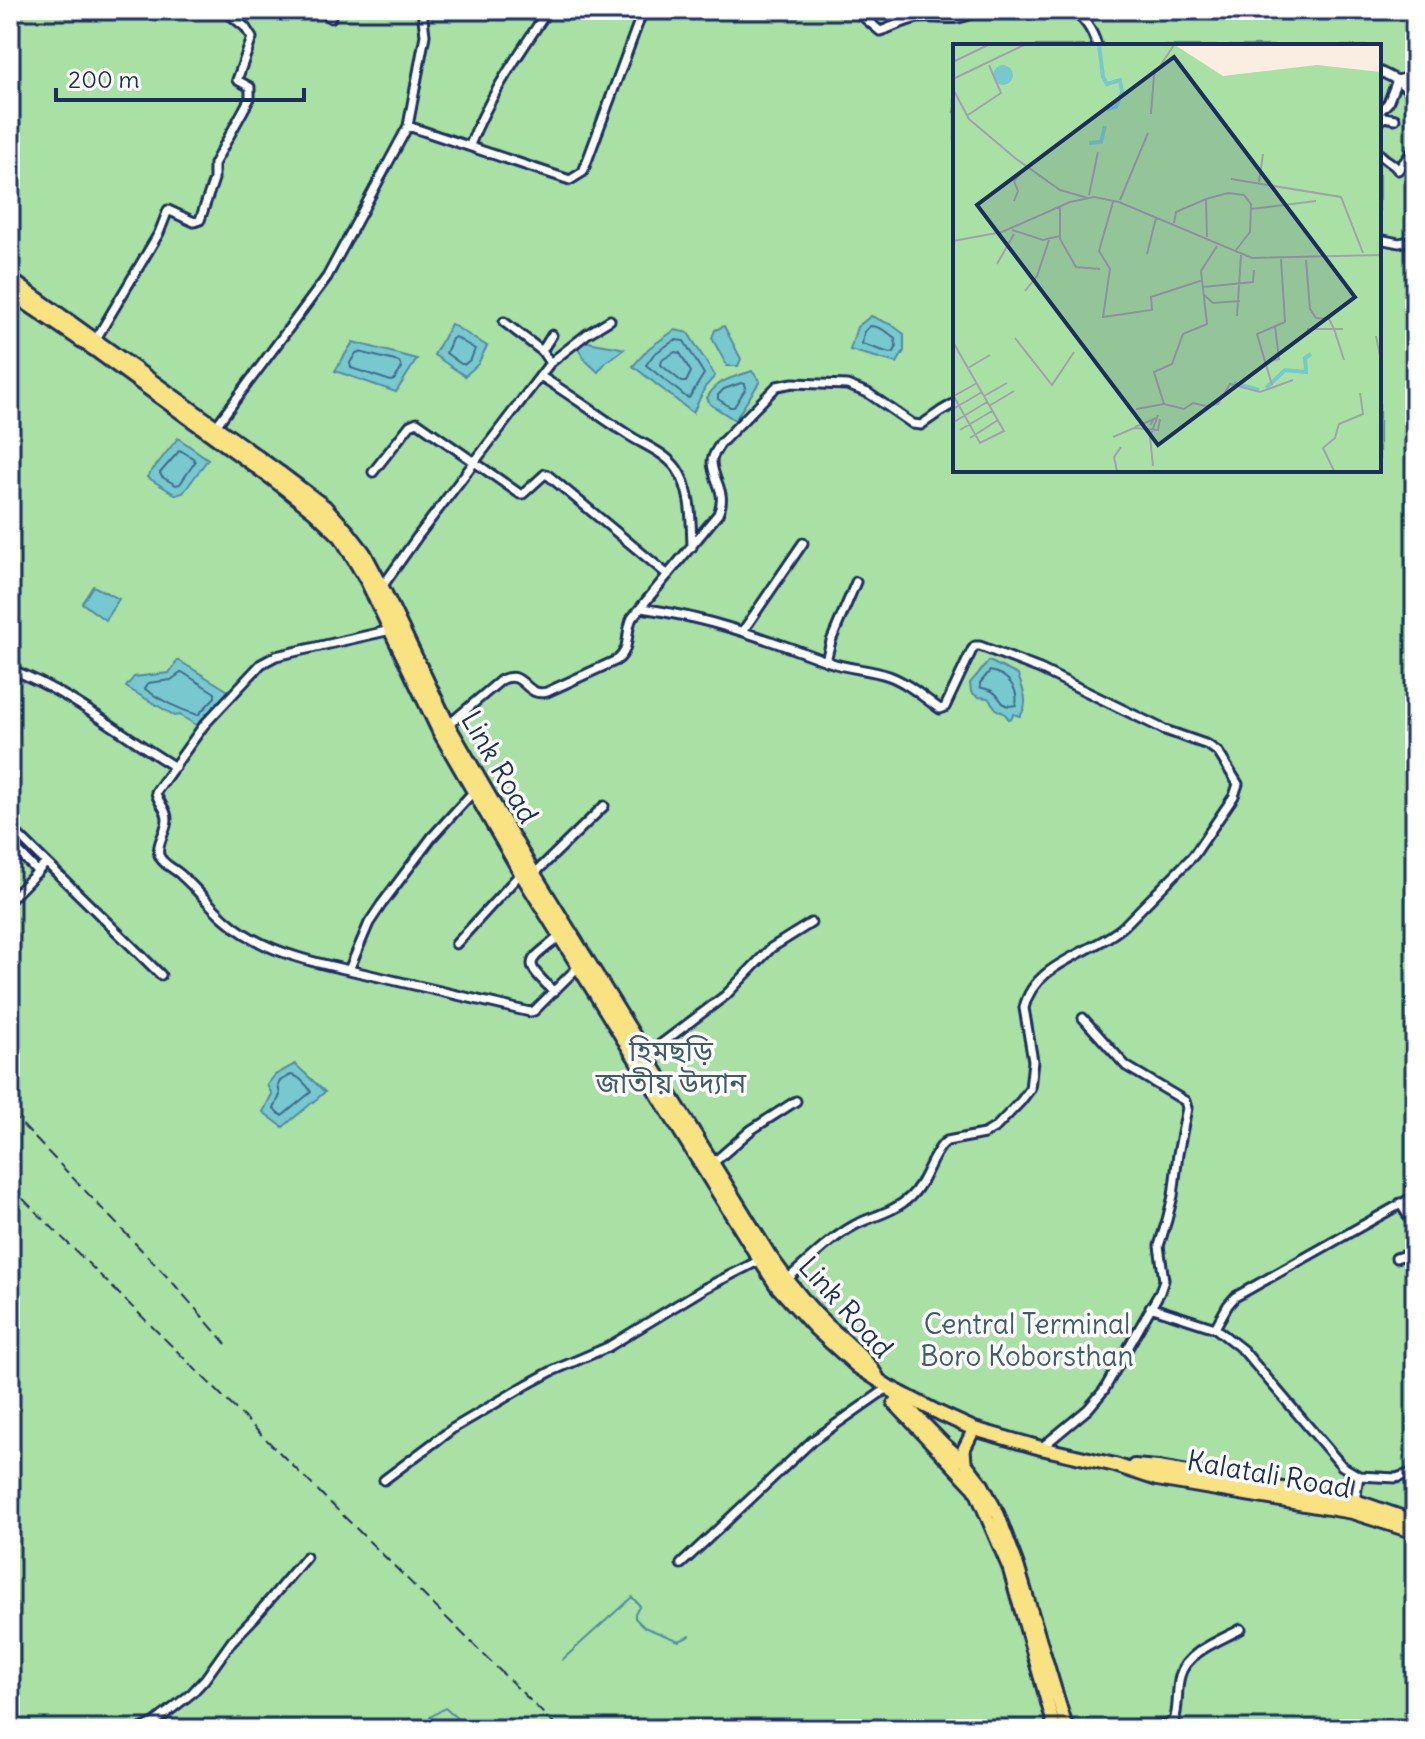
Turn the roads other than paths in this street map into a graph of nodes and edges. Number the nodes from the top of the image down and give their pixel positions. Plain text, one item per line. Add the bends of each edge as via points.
1 (224, 10) edge
2 (319, 10) edge
3 (422, 10) edge
4 (548, 10) edge
5 (643, 10) edge
6 (855, 10) edge
7 (976, 10) edge
8 (1041, 10) edge
9 (331, 18) dead end
10 (1097, 44) edge
11 (1381, 72) edge
12 (1415, 76) edge
13 (1397, 80) junction
14 (1415, 96) edge
15 (1381, 110) edge
16 (1395, 119) dead end
17 (1381, 120) edge
18 (408, 126) junction
19 (470, 145) junction
20 (1415, 148) edge
21 (1381, 156) edge
22 (1381, 239) edge
23 (1404, 242) dead end
24 (10, 279) edge
25 (10, 292) edge
26 (610, 320) dead end
27 (504, 322) dead end
28 (552, 335) dead end
29 (96, 339) junction
30 (542, 351) junction
31 (550, 363) junction
32 (540, 376) junction
33 (953, 404) edge
34 (212, 430) junction
35 (474, 464) junction
36 (373, 472) dead end
37 (803, 543) dead end
38 (692, 547) junction
39 (668, 575) junction
40 (856, 582) dead end
41 (382, 587) junction
42 (641, 608) junction
43 (396, 629) junction
44 (743, 631) junction
45 (826, 661) junction
46 (10, 669) edge
47 (448, 725) junction
48 (175, 767) junction
49 (474, 791) junction
50 (604, 806) dead end
51 (10, 827) edge
52 (10, 843) edge
53 (46, 863) junction
54 (38, 872) junction
55 (528, 874) junction
56 (10, 900) edge
57 (811, 923) dead end
58 (560, 936) junction
59 (456, 944) dead end
60 (579, 966) junction
61 (349, 970) junction
62 (161, 975) dead end
63 (554, 992) junction
64 (1083, 1018) dead end
65 (645, 1056) junction
66 (796, 1101) dead end
67 (709, 1166) junction
68 (1415, 1196) edge
69 (1400, 1203) junction
70 (1415, 1227) edge
71 (1415, 1252) edge
72 (1396, 1258) dead end
73 (760, 1260) junction
74 (786, 1280) junction
75 (1150, 1307) junction
76 (1215, 1328) junction
77 (884, 1383) junction
78 (974, 1429) junction
79 (1041, 1448) junction
80 (965, 1462) junction
81 (1115, 1465) junction
82 (1415, 1472) edge
83 (1359, 1476) junction
84 (384, 1480) dead end
85 (1355, 1501) junction
86 (1415, 1522) edge
87 (1415, 1532) edge
88 (306, 1557) dead end
89 (681, 1564) dead end
90 (1241, 1629) dead end
91 (141, 1729) edge
92 (1055, 1729) edge
93 (1067, 1729) edge
94 (1142, 1729) edge

1 - 29 street via 252,38 237,80 250,87 250,98 214,164 200,220 168,210
2 - 9 street
3 - 18 street via 425,35
4 - 19 street via 497,87
5 - 19 street via 583,172 570,180
6 - 7 street via 880,31 917,18 942,19
8 - 10 street via 1068,11 1080,18
11 - 13 street
12 - 13 street
13 - 14 street
13 - 15 street
16 - 17 street
18 - 19 street
18 - 34 street via 327,277
20 - 21 street via 1398,170
22 - 23 street
24 - 29 highway, Link Road
25 - 34 highway, Link Road
26 - 31 street
27 - 30 street
28 - 30 street
29 - 34 highway, Link Road
30 - 31 street
31 - 32 street
32 - 35 street
32 - 38 street via 677,468 686,488
33 - 38 street via 921,425 847,385 777,386 720,444 712,464 722,506
34 - 41 highway, Link Road via 325,507 356,542
34 - 43 highway, Link Road via 334,530
35 - 36 street via 417,422
35 - 39 street via 520,494 549,476
35 - 41 street
37 - 44 street
38 - 39 street
39 - 42 street
40 - 45 street
41 - 43 highway, Link Road
42 - 44 street
42 - 47 street via 617,660 539,694 510,676
43 - 47 highway, Link Road
43 - 48 street via 261,664 204,725
43 - 49 highway, Link Road via 439,731
44 - 45 street
45 - 74 street via 889,676 943,709 972,650 980,646 1208,745 1238,784 1194,855 1124,926 1049,971 1032,990 1024,1008 1033,1061 1030,1089 1021,1101 984,1134 943,1144 910,1197 853,1226
46 - 48 street via 80,704
47 - 55 highway, Link Road
48 - 61 street via 156,792 167,823 159,847 162,861 252,938
49 - 55 highway, Link Road
49 - 61 street via 381,905
50 - 55 street
51 - 53 street
52 - 54 street
53 - 54 street
53 - 62 street
54 - 56 street
55 - 58 highway, Link Road
55 - 59 street
55 - 65 highway, Link Road
57 - 65 street via 771,948 726,995
58 - 60 highway, Link Road
58 - 63 street via 531,964
60 - 63 street
60 - 67 highway, Link Road
61 - 63 street via 524,1012 534,1011
64 - 75 street via 1126,1066 1185,1101 1173,1196 1159,1246 1164,1280
65 - 67 highway, Link Road
66 - 67 street
67 - 73 highway, Link Road
67 - 74 highway, Link Road
68 - 69 street
69 - 70 street
69 - 76 street via 1235,1297
71 - 72 street
73 - 77 highway, Link Road via 815,1328
73 - 84 street via 608,1347 518,1390 452,1429
74 - 77 highway, Link Road
75 - 76 street
75 - 79 street via 1104,1390
76 - 83 street via 1243,1350 1342,1466
77 - 78 highway, Kalatali Road
77 - 80 main road
77 - 89 street via 812,1441
77 - 92 main road via 893,1401 975,1489 1009,1568
78 - 79 highway, Kalatali Road
78 - 80 main road via 964,1449
79 - 81 highway, Kalatali Road
80 - 93 main road via 998,1514
81 - 85 highway, Kalatali Road
81 - 87 highway, Kalatali Road via 1157,1479 1352,1512
82 - 83 street via 1396,1478
83 - 85 street
85 - 86 highway, Kalatali Road
88 - 91 street via 192,1693
90 - 94 street via 1187,1662 1174,1721

